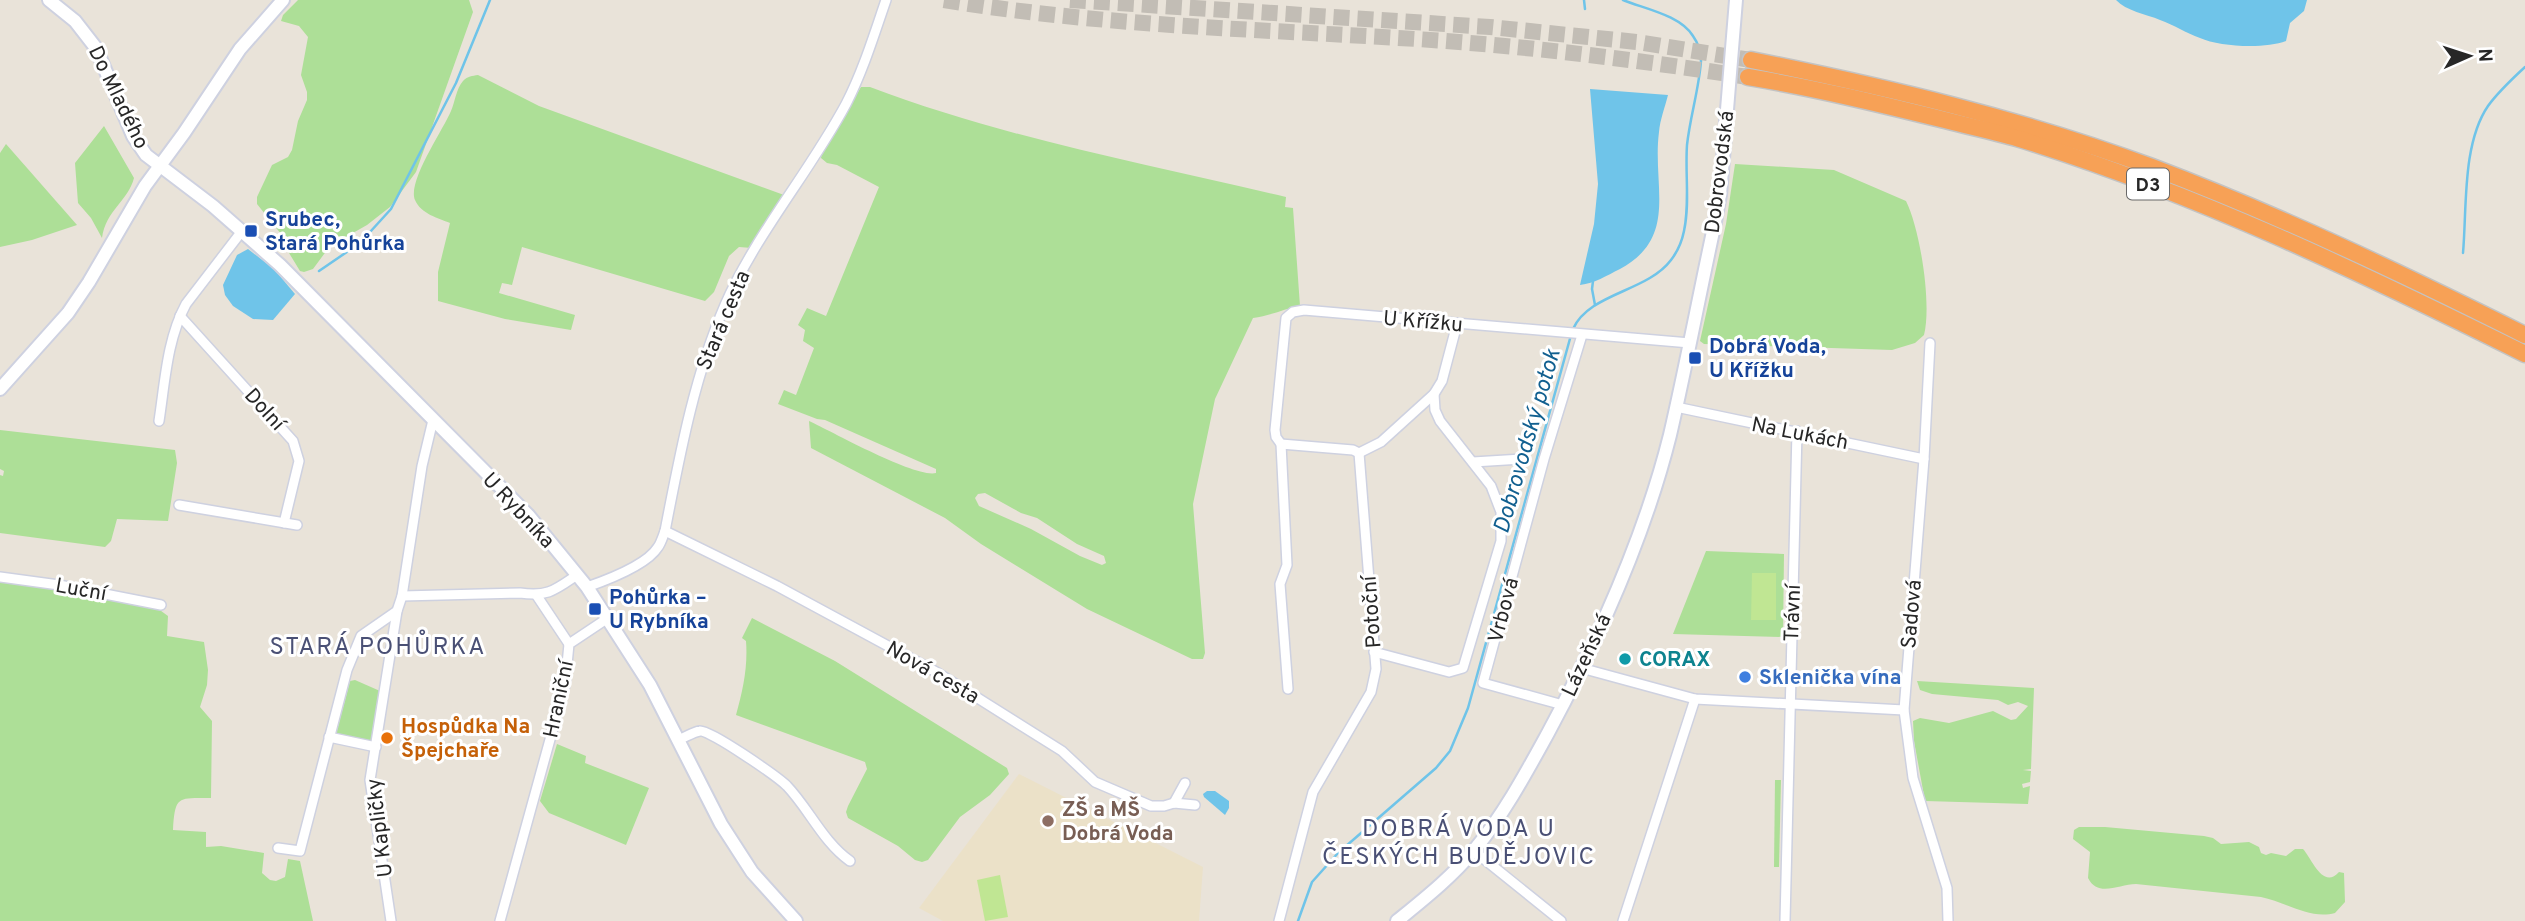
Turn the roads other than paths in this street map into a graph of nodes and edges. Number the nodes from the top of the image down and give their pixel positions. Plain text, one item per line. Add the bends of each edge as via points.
1 (48, 0) edge
2 (283, 0) edge
3 (886, 0) edge
4 (1737, 0) edge
5 (1752, 60) tunnel mouth
6 (1748, 77) tunnel mouth
7 (159, 166) junction
8 (242, 231) junction
9 (180, 316) junction
10 (1457, 324) junction
11 (1581, 335) junction
12 (2525, 335) edge
13 (1690, 343) junction
14 (1930, 343) dead end
15 (2525, 354) edge
16 (0, 389) edge
17 (1434, 394) junction
18 (1676, 407) junction
19 (433, 420) junction
20 (159, 421) dead end
21 (1797, 431) junction
22 (1281, 444) junction
23 (1359, 453) junction
24 (1522, 458) dead end
25 (1924, 459) junction
26 (1473, 462) junction
27 (180, 505) dead end
28 (284, 523) junction
29 (297, 525) dead end
30 (665, 531) junction
31 (578, 575) junction
32 (0, 577) edge
33 (587, 587) junction
34 (402, 596) junction
35 (537, 596) junction
36 (161, 605) dead end
37 (397, 611) junction
38 (608, 618) junction
39 (569, 644) junction
40 (1374, 652) junction
41 (1581, 668) junction
42 (1288, 690) dead end
43 (1695, 699) junction
44 (1790, 703) junction
45 (1563, 705) junction
46 (1904, 710) junction
47 (329, 737) junction
48 (680, 739) junction
49 (376, 747) junction
50 (1185, 783) dead end
51 (1174, 803) junction
52 (1195, 805) dead end
53 (278, 848) dead end
54 (1474, 850) junction
55 (850, 861) dead end
56 (391, 921) edge
57 (500, 921) edge
58 (796, 921) edge
59 (1279, 921) edge
60 (1397, 921) edge
61 (1561, 921) edge
62 (1623, 921) edge
63 (1785, 921) edge
64 (1948, 921) edge

1 - 7 street, Do Mladého via 90,38 133,136
2 - 7 street via 257,28
3 - 30 street, Stará cesta via 846,104 725,305 689,411
4 - 13 street, Dobrovodská via 1720,195
5 - 12 highway, D3 via 1919,96 2150,167 2263,211
6 - 15 highway, D3 via 1847,96 2022,140 2142,182 2259,227
7 - 8 street, U Rybníka
7 - 16 street via 68,313
8 - 9 street
8 - 19 street, U Rybníka
9 - 20 street
9 - 28 street, Dolní via 293,441 299,461
10 - 11 street, U Křížku
10 - 17 street via 1442,381
10 - 22 street, U Křížku via 1293,312 1286,318 1284,330 1275,430
11 - 13 street, U Křížku
11 - 45 street, Vrbová via 1483,683
13 - 18 street, Lázeňská
14 - 25 street, Sadová
17 - 23 street via 1381,442
17 - 26 street via 1440,421
18 - 21 street, Na Lukách
18 - 41 street, Lázeňská via 1633,550
19 - 31 street, U Rybníka via 528,516
19 - 34 street, U Kapličky
21 - 25 street, Na Lukách
21 - 44 street, Trávní
22 - 23 street
22 - 42 street, U Křížku via 1287,565 1280,584
23 - 40 street, Potoční
24 - 26 street
25 - 46 street, Sadová
26 - 40 street via 1491,486 1501,512 1501,541 1465,666 1449,672
27 - 28 street
28 - 29 street
30 - 33 street, Stará cesta via 648,558
30 - 51 street, Nová cesta via 938,673 1062,751 1095,782 1151,806
31 - 33 street, U Rybníka
31 - 35 street
32 - 36 street, Luční
33 - 38 street, U Rybníka
34 - 35 street
34 - 37 street, U Kapličky
35 - 39 street
37 - 47 street via 361,636
37 - 49 street, U Kapličky
38 - 39 street, Hraniční
38 - 48 street, U Rybníka
39 - 57 street, Hraniční via 565,685
40 - 59 street, Potoční via 1371,692 1313,792
41 - 43 street
41 - 45 street, Lázeňská
43 - 44 street
43 - 62 street
44 - 46 street
44 - 63 street, Trávní
45 - 54 street, Lázeňská via 1526,773
46 - 64 street, Sadová via 1913,778 1947,888
47 - 49 street
47 - 53 street via 300,850
48 - 55 street via 705,731 786,784
48 - 58 street, U Rybníka via 721,824 752,872
49 - 56 street, U Kapličky via 370,779
50 - 51 street
51 - 52 street, Nová cesta
54 - 60 street, Lázeňská
54 - 61 street

